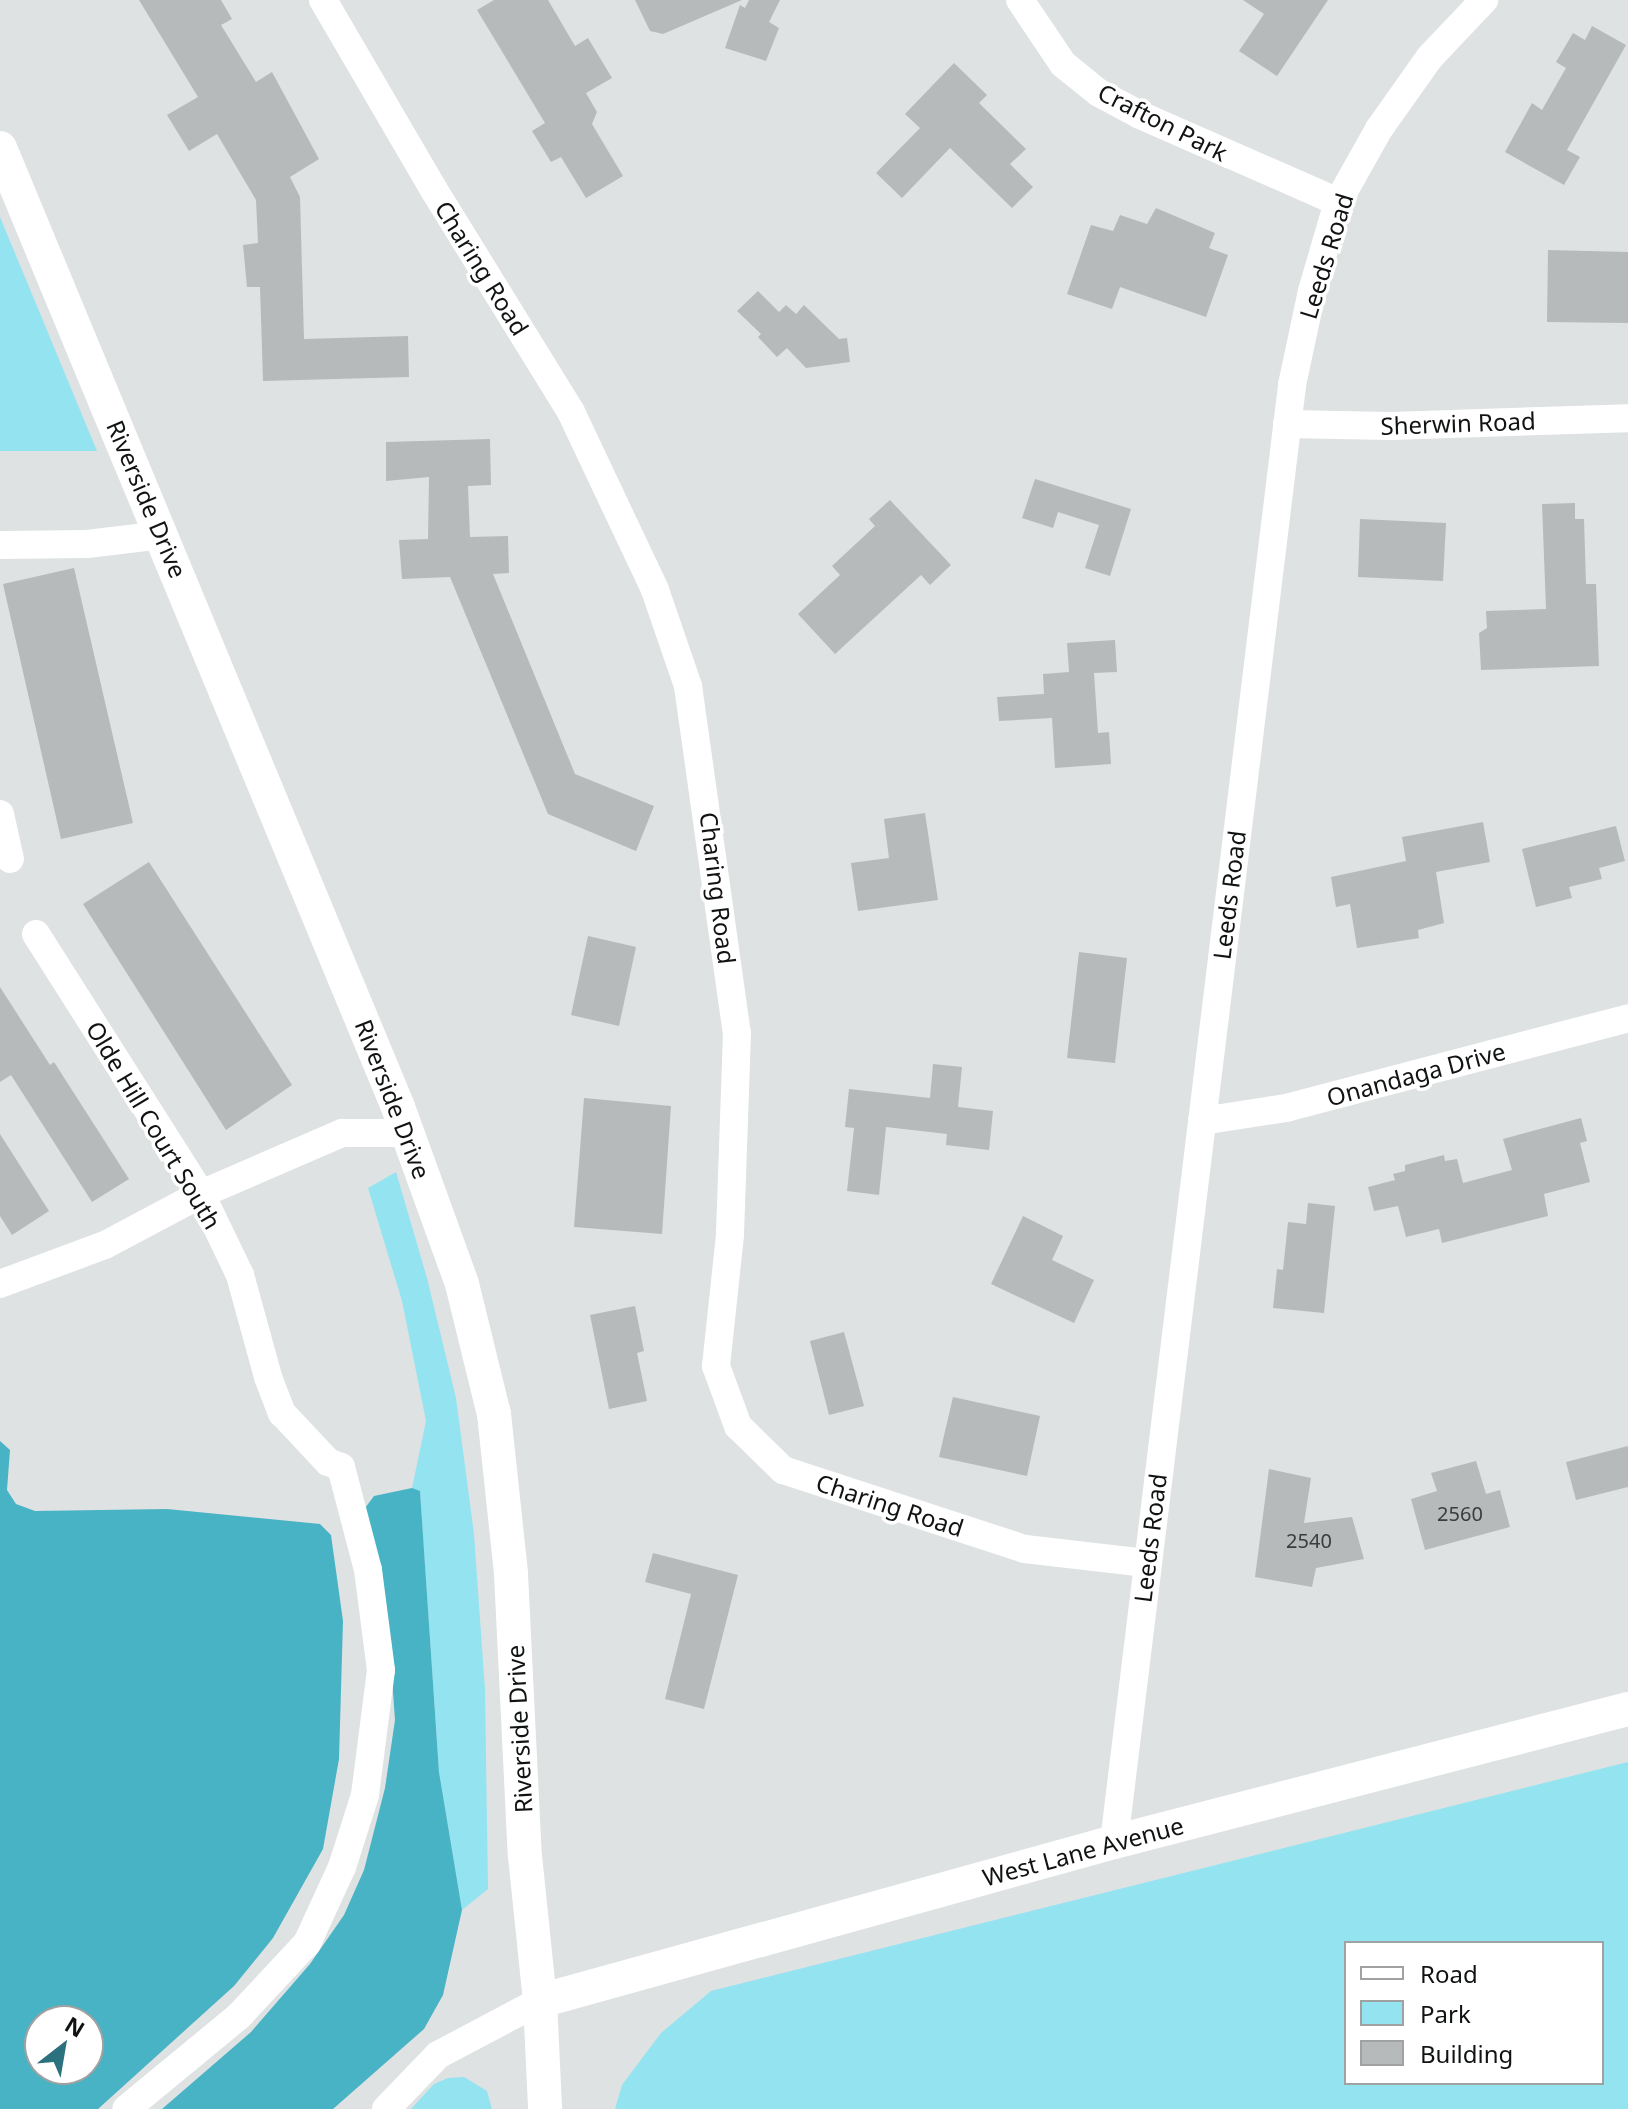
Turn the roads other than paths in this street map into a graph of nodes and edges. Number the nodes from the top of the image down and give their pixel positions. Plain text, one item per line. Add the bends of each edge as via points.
1 (323, 0) edge
2 (1020, 0) edge
3 (1484, 0) edge
4 (0, 148) edge
5 (1338, 202) junction
6 (1628, 418) edge
7 (1287, 424) junction
8 (162, 535) junction
9 (0, 545) edge
10 (0, 814) edge
11 (10, 859) dead end
12 (36, 934) dead end
13 (1628, 1018) edge
14 (1202, 1121) junction
15 (409, 1133) junction
16 (201, 1194) junction
17 (0, 1284) edge
18 (1146, 1563) junction
19 (1628, 1709) edge
20 (1114, 1842) junction
21 (540, 2001) junction
22 (126, 2109) edge
23 (386, 2109) edge
24 (545, 2109) edge

1 - 18 street, Charing Road via 571,412 655,590 688,686 737,1033 730,1235 716,1366 738,1426 783,1470 1025,1549
2 - 5 street, Crafton Park via 1063,64 1099,93
3 - 5 street, Leeds Road via 1430,57 1379,129
4 - 8 main road, Riverside Drive
5 - 7 street, Leeds Road via 1312,291
6 - 7 street, Sherwin Road
7 - 14 street, Leeds Road
8 - 9 street via 87,544
8 - 15 main road, Riverside Drive
10 - 11 street
12 - 16 street, Olde Hill Court South
13 - 14 street, Onandaga Drive via 1286,1108
14 - 18 street, Leeds Road
15 - 16 street via 342,1133
15 - 21 main road, Riverside Drive via 462,1284 494,1414 511,1574 525,1856
16 - 17 street via 105,1245
16 - 22 street, Olde Hill Court South via 240,1275 282,1413 328,1462 341,1467 368,1570 381,1670 365,1795 342,1867 307,1943 239,2016
18 - 20 street, Leeds Road
19 - 20 main road, West Lane Avenue
20 - 21 main road, West Lane Avenue
21 - 23 street via 438,2055
21 - 24 main road, Riverside Drive

